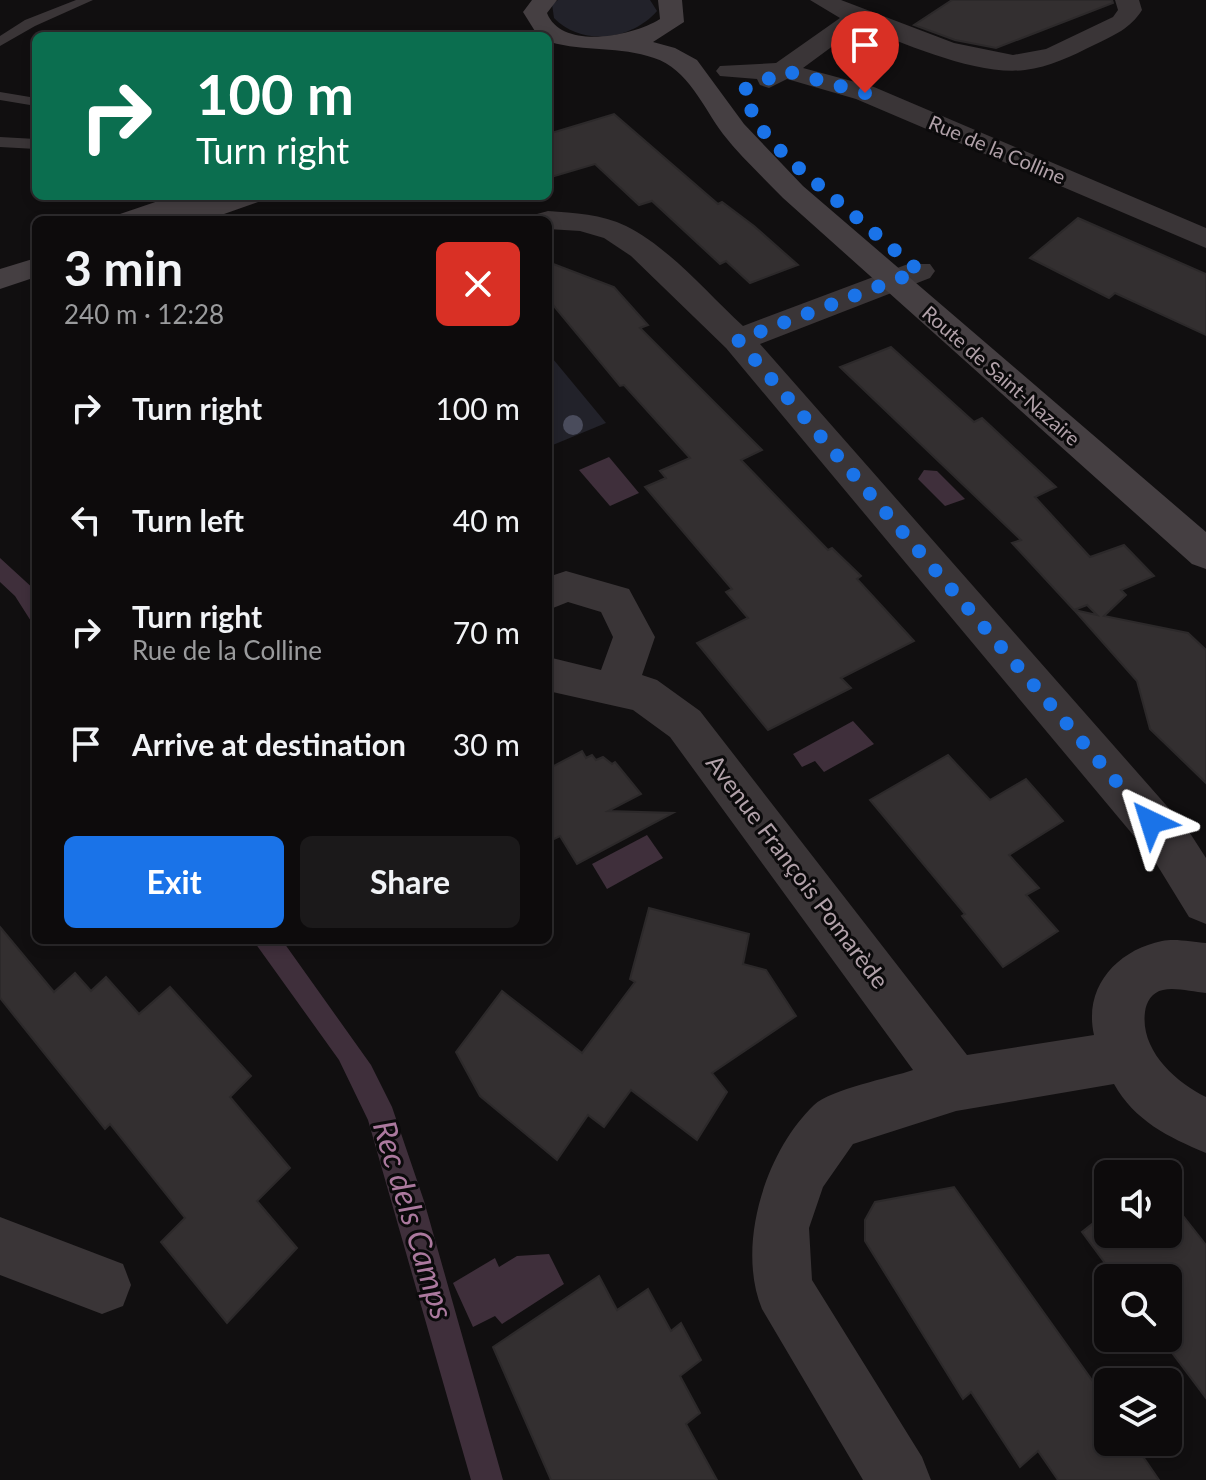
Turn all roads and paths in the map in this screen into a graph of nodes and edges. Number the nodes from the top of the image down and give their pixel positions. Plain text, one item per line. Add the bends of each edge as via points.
1 (87, 0) edge
2 (822, 0) edge
3 (1127, 0) edge
4 (671, 11) edge
5 (858, 16) junction
6 (535, 18) edge
7 (0, 42) edge
8 (623, 42) junction
9 (591, 44) junction
10 (552, 57) edge
11 (786, 71) junction
12 (696, 74) junction
13 (736, 81) junction
14 (0, 96) edge
15 (32, 101) edge
16 (0, 142) edge
17 (32, 144) edge
18 (190, 200) edge
19 (236, 200) edge
20 (143, 216) edge
21 (190, 216) edge
22 (552, 220) edge
23 (1206, 239) edge
24 (32, 250) edge
25 (0, 261) edge
26 (32, 268) edge
27 (905, 276) junction
28 (0, 279) edge
29 (738, 340) junction
30 (1206, 516) edge
31 (1206, 554) edge
32 (552, 592) edge
33 (552, 675) edge
34 (615, 691) junction
35 (1206, 901) edge
36 (1206, 968) edge
37 (1124, 1056) junction
38 (956, 1084) junction
39 (1206, 1126) edge
40 (0, 1246) edge
41 (102, 1285) dead end
42 (899, 1480) edge

1 - 7 lane via 30,23
2 - 5 street
3 - 5 street via 1130,10 1122,22 1037,60 1013,63
4 - 8 street via 659,31
4 - 13 street, Route de Saint-Nazaire
5 - 11 street
6 - 9 street via 561,37
8 - 9 street
8 - 12 street, Route de Saint-Nazaire via 666,53
9 - 10 street
11 - 13 street
11 - 23 street, Rue de la Colline via 865,93
12 - 13 street via 721,87
12 - 27 street, Route de Saint-Nazaire via 734,130 767,166
13 - 27 street, Route de Saint-Nazaire via 757,124
14 - 15 lane
16 - 17 lane
18 - 20 street
19 - 21 street
22 - 29 street via 615,232 642,250
24 - 25 street
26 - 28 street
27 - 29 street
27 - 30 street, Route de Saint-Nazaire
27 - 31 street, Route de Saint-Nazaire
29 - 35 street via 1171,845
32 - 34 street via 566,586 615,600 634,637
33 - 34 street, Avenue François Pomarède
34 - 38 street, Avenue François Pomarède via 642,693 685,724
36 - 37 street via 1176,962 1151,967 1131,980 1119,1001 1117,1028
37 - 38 street
37 - 39 street via 1161,1104
38 - 42 street via 835,1122 800,1171 780,1228 783,1288
40 - 41 street

